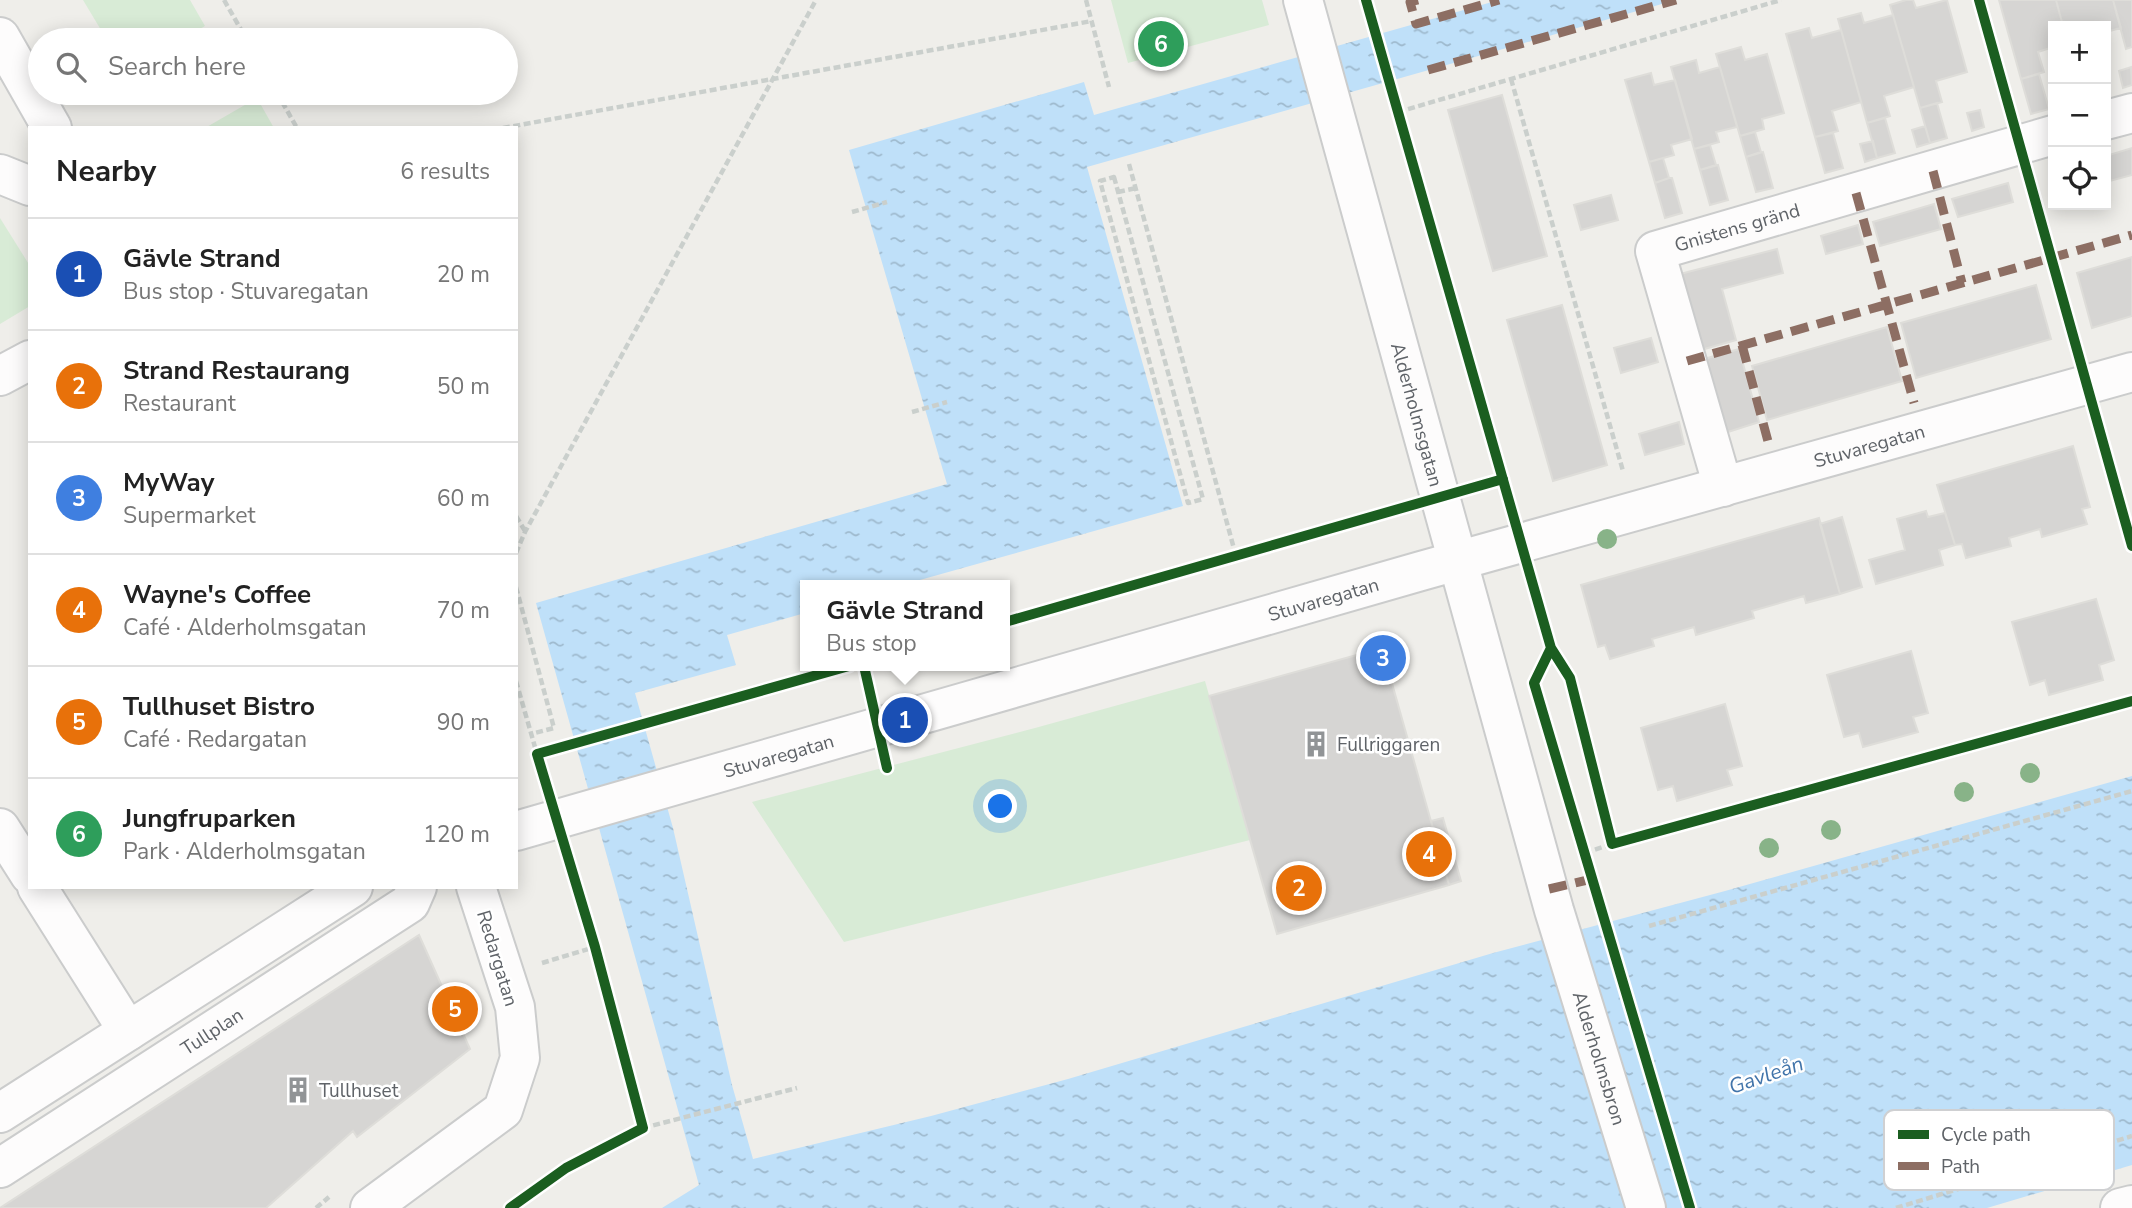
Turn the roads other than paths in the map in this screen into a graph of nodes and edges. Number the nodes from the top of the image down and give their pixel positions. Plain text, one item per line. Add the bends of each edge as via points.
1 (1305, 6) edge
2 (0, 37) edge
3 (28, 86) edge
4 (39, 105) edge
5 (2132, 113) edge
6 (2111, 119) edge
7 (51, 126) edge
8 (2048, 136) edge
9 (0, 174) edge
10 (28, 185) edge
11 (28, 361) edge
12 (2132, 372) edge
13 (0, 376) edge
14 (1723, 487) junction
15 (1458, 562) junction
16 (0, 828) edge
17 (518, 830) edge
18 (28, 872) edge
19 (38, 889) edge
20 (350, 889) edge
21 (416, 889) edge
22 (477, 889) edge
23 (1554, 909) joint
24 (128, 1031) junction
25 (0, 1113) edge
26 (0, 1168) edge
27 (353, 1200) edge
28 (2132, 1205) edge
29 (1646, 1208) edge
30 (2120, 1208) edge

1 - 15 street, Alderholmsgatan
2 - 3 street
4 - 7 street
5 - 6 street
8 - 14 street, Gnistens gränd via 1655,251
9 - 10 street
11 - 13 street
12 - 14 street, Stuvaregatan
14 - 15 street, Stuvaregatan
15 - 17 street, Stuvaregatan
15 - 23 street, Alderholmsgatan
16 - 18 street
19 - 24 street
20 - 24 street
21 - 26 street, Tullplan via 410,902
22 - 27 street, Redargatan via 515,1006 520,1058 503,1110
23 - 29 street, Alderholmsbron
24 - 25 street
28 - 30 street

